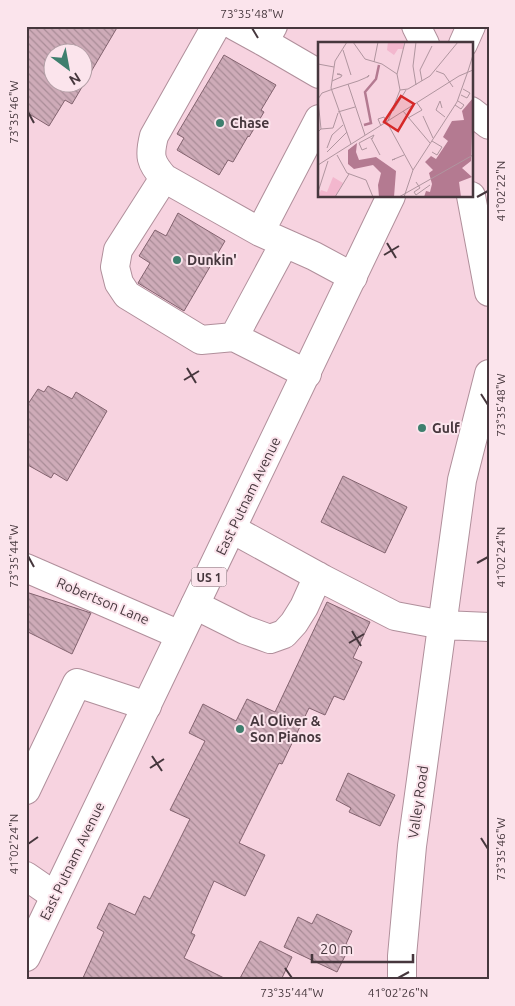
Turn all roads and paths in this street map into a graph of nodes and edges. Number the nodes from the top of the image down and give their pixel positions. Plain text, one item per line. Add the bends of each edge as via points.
1 (216, 26) edge
2 (235, 26) edge
3 (416, 26) edge
4 (471, 26) edge
5 (269, 34) edge
6 (424, 42) edge
7 (464, 42) edge
8 (318, 73) edge
9 (472, 111) edge
10 (318, 121) edge
11 (489, 125) edge
12 (164, 178) junction
13 (390, 198) edge
14 (471, 198) edge
15 (260, 232) junction
16 (284, 244) junction
17 (353, 276) junction
18 (489, 292) edge
19 (234, 338) junction
20 (307, 374) junction
21 (489, 374) edge
22 (232, 529) junction
23 (26, 568) edge
24 (318, 576) junction
25 (195, 605) junction
26 (443, 625) junction
27 (489, 627) edge
28 (180, 635) junction
29 (147, 706) junction
30 (26, 790) edge
31 (26, 876) edge
32 (56, 896) junction
33 (26, 957) edge
34 (402, 980) edge

1 - 12 main road via 154,136 150,152 155,168
2 - 5 main road
3 - 6 main road
4 - 7 main road
5 - 8 main road
9 - 11 main road
10 - 15 main road
12 - 15 main road
12 - 19 main road via 118,250 115,267 119,284 127,295 201,340
13 - 17 main road, East Putnam Avenue / US 1
14 - 18 main road
15 - 16 main road
16 - 17 main road
16 - 19 main road
17 - 20 main road, East Putnam Avenue / US 1
19 - 20 main road
20 - 22 main road, East Putnam Avenue / US 1
21 - 26 main road, Valley Road via 462,480
22 - 24 main road
22 - 25 main road, East Putnam Avenue / US 1
23 - 28 main road, Robertson Lane
24 - 25 main road via 294,623 284,634 270,638 245,630
24 - 26 main road via 395,616
25 - 28 main road, East Putnam Avenue / US 1
26 - 27 main road
26 - 34 main road, Valley Road via 412,846
28 - 29 main road, East Putnam Avenue / US 1
29 - 30 main road via 77,683
29 - 32 main road, East Putnam Avenue / US 1
31 - 32 main road
32 - 33 main road, East Putnam Avenue / US 1

